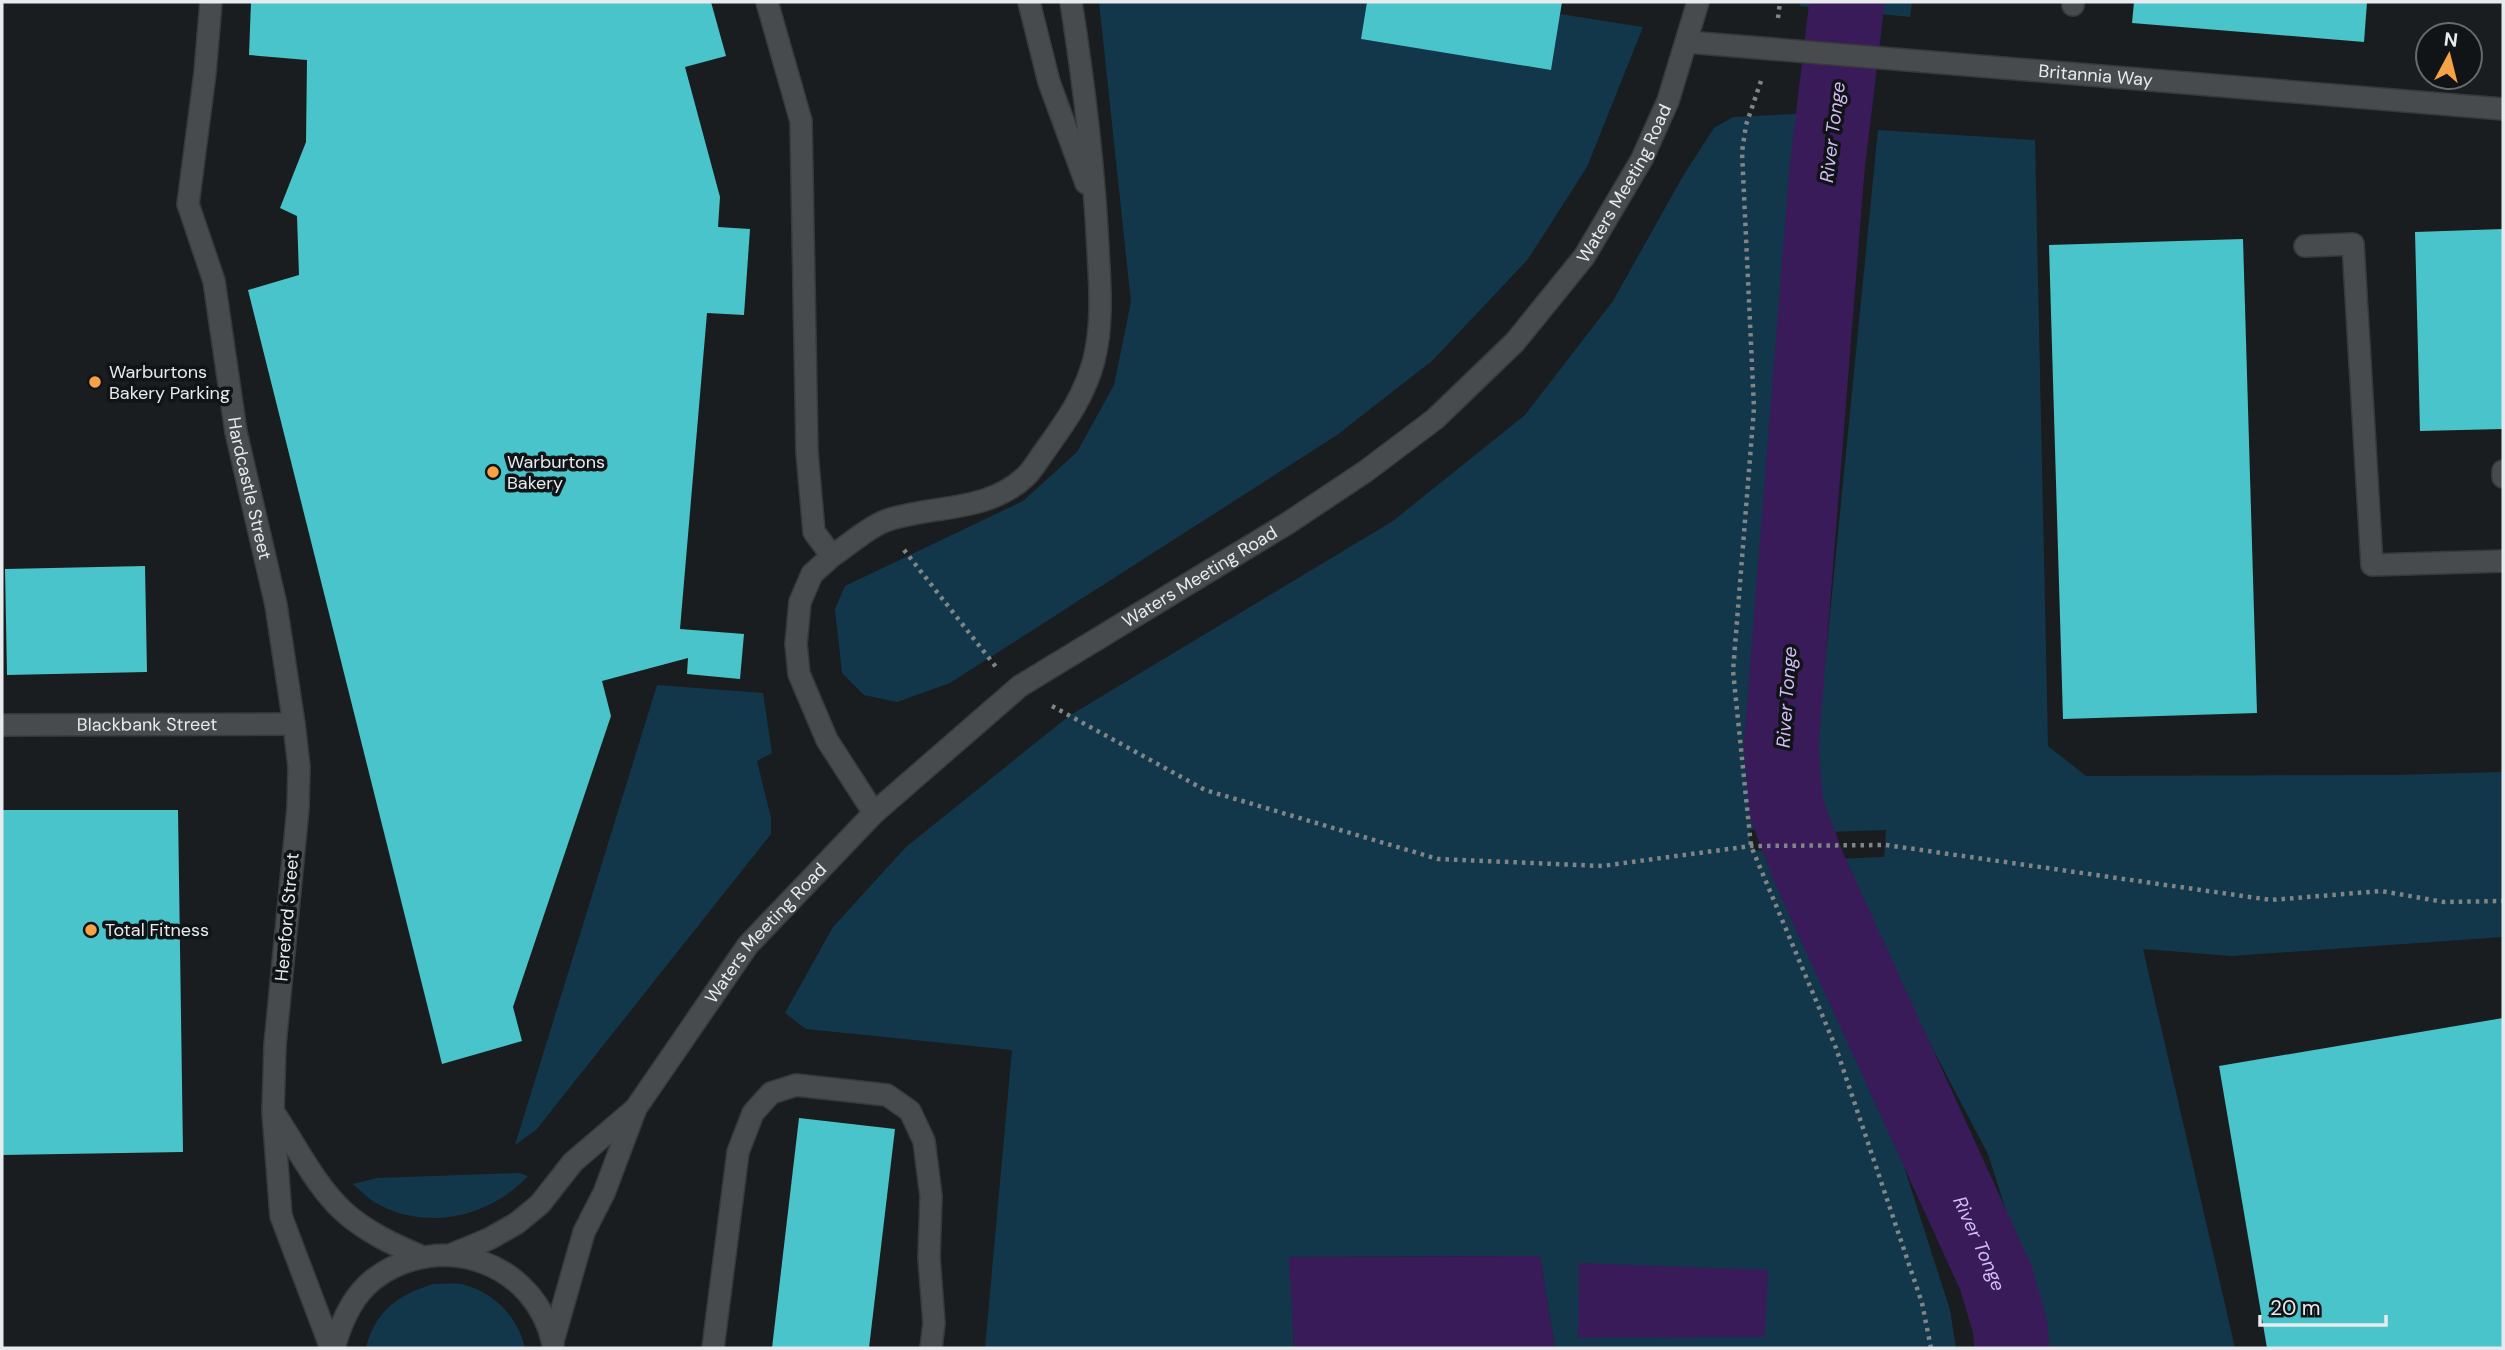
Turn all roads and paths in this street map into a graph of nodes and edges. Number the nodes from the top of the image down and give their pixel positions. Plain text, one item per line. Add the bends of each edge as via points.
1 (211, 2) edge
2 (767, 2) edge
3 (1029, 2) edge
4 (1071, 2) edge
5 (1698, 2) edge
6 (1687, 42) junction
7 (1772, 50) junction
8 (2503, 109) edge
9 (1096, 212) junction
10 (2305, 246) dead end
11 (2503, 471) edge
12 (2503, 477) edge
13 (882, 522) junction
14 (832, 556) junction
15 (2503, 561) edge
16 (992, 664) dead end
17 (1020, 686) junction
18 (295, 723) junction
19 (2, 725) edge
20 (873, 813) junction
21 (1751, 846) junction
22 (2503, 901) edge
23 (636, 1108) junction
24 (273, 1111) junction
25 (450, 1255) junction
26 (423, 1257) junction
27 (554, 1345) edge
28 (333, 1348) edge
29 (713, 1348) edge
30 (931, 1348) edge
31 (1931, 1348) edge

1 - 18 street, Hardcastle Street via 188,204 214,281 236,432 276,605
2 - 14 street via 801,121 807,452 814,532
3 - 9 street via 1049,82
4 - 9 street
5 - 6 street, Waters Meeting Road
6 - 7 street, Britannia Way
6 - 17 street, Waters Meeting Road via 1642,159 1584,257 1515,342 1434,419 1366,471
7 - 8 street, Britannia Way
7 - 21 path via 1746,125 1742,152 1754,408 1733,671
9 - 13 street via 1099,331 1074,410 1025,478 1000,493 970,505
10 - 15 street via 2353,244 2372,565
11 - 12 street
13 - 14 street
13 - 16 path
14 - 20 street via 812,575 800,602 799,674 827,740
17 - 20 street, Waters Meeting Road
17 - 21 path via 1205,790 1438,859 1602,866
18 - 19 street, Blackbank Street
18 - 24 street, Hereford Street via 298,808
20 - 23 street, Waters Meeting Road via 748,945
21 - 22 path via 1886,845 2272,900 2381,891 2444,902
21 - 31 path via 1836,1048 1922,1303
23 - 25 street, Waters Meeting Road via 573,1162 547,1196 517,1223
23 - 27 street, Waters Meeting Road via 584,1232
24 - 26 street via 342,1210 366,1229
24 - 28 street, Hereford Street via 281,1216
25 - 26 street
25 - 27 street via 477,1259 512,1278 544,1316
26 - 28 street via 372,1280 353,1301
29 - 30 street via 738,1152 753,1112 771,1093 796,1085 887,1095 910,1111 924,1140 931,1196

